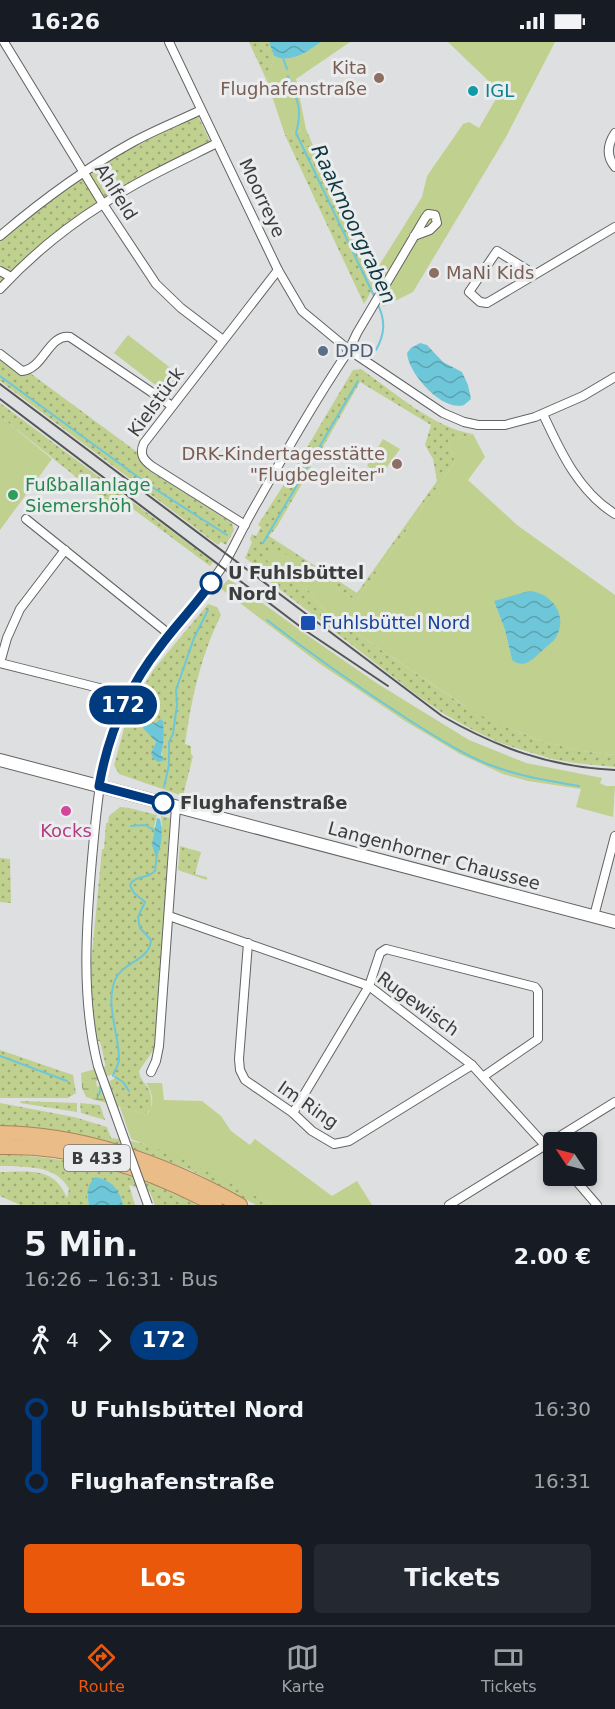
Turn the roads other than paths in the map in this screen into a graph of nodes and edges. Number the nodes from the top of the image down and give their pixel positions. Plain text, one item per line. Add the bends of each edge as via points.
1 (4, 42) edge
2 (169, 42) edge
3 (201, 110) junction
4 (615, 133) edge
5 (217, 143) junction
6 (615, 167) edge
7 (85, 172) junction
8 (103, 204) junction
9 (615, 227) edge
10 (0, 236) edge
11 (414, 236) dead end
12 (278, 270) junction
13 (0, 271) edge
14 (534, 274) junction
15 (11, 278) junction
16 (0, 289) edge
17 (223, 340) junction
18 (349, 350) junction
19 (0, 354) edge
20 (615, 377) edge
21 (172, 406) junction
22 (543, 414) junction
23 (615, 514) edge
24 (26, 519) dead end
25 (245, 525) junction
26 (65, 550) junction
27 (169, 634) junction
28 (0, 663) edge
29 (127, 695) junction
30 (0, 760) edge
31 (99, 786) junction
32 (176, 807) junction
33 (615, 836) edge
34 (169, 916) junction
35 (594, 916) junction
36 (615, 922) edge
37 (248, 944) junction
38 (369, 986) junction
39 (472, 1065) junction
40 (151, 1072) dead end
41 (484, 1076) junction
42 (615, 1102) edge
43 (293, 1113) junction
44 (568, 1132) edge
45 (0, 1133) edge
46 (543, 1143) edge
47 (0, 1147) edge
48 (543, 1148) edge
49 (581, 1186) edge
50 (182, 1188) junction
51 (148, 1205) edge
52 (206, 1205) edge
53 (215, 1205) edge
54 (240, 1205) edge
55 (451, 1205) edge
56 (597, 1205) edge

1 - 7 street, Ahlfeld
2 - 3 street, Moorreye
3 - 5 street, Moorreye
3 - 7 street via 133,142
4 - 6 street via 608,150
5 - 8 street
5 - 12 street, Moorreye
7 - 8 street, Ahlfeld
7 - 10 street
8 - 15 street
8 - 17 street, Ahlfeld via 156,284
9 - 14 street
11 - 18 street
12 - 17 street, Kielstück
12 - 18 street, Moorreye via 302,311
13 - 15 street
14 - 14 street via 485,304 469,292 497,251
15 - 16 street
17 - 21 street, Kielstück
18 - 22 street, Moorreye via 443,413 464,422 505,425
18 - 25 street
19 - 21 street via 22,371 29,371 57,339 70,336
20 - 22 street, Moorreye
21 - 25 street, Kielstück via 144,443 143,459
22 - 23 street via 577,477
24 - 26 street
25 - 27 street via 216,575
26 - 27 street
26 - 28 street via 20,609
27 - 29 street
28 - 29 street
29 - 31 street
30 - 31 main road, Langenhorner Chaussee
31 - 32 main road, Langenhorner Chaussee
31 - 51 street, bridge via 87,951 90,1023 98,1066
32 - 34 street
32 - 35 main road, Langenhorner Chaussee
33 - 35 street
34 - 37 street, Rugewisch
34 - 40 street via 159,1047
35 - 36 main road, Langenhorner Chaussee
37 - 38 street, Rugewisch
37 - 43 street, Im Ring via 240,1070 249,1084
38 - 39 street, Rugewisch
38 - 41 street via 379,956 389,948 536,987 538,1040
38 - 43 street
39 - 41 street, Rugewisch
39 - 43 street, Im Ring via 342,1144 328,1142
41 - 46 street, Rugewisch
42 - 44 street
45 - 54 highway, B 433 via 69,1139 124,1154 192,1180
47 - 50 highway, B 433 via 50,1149 89,1156
48 - 55 street
49 - 56 street
50 - 52 highway
50 - 53 highway, B 433

